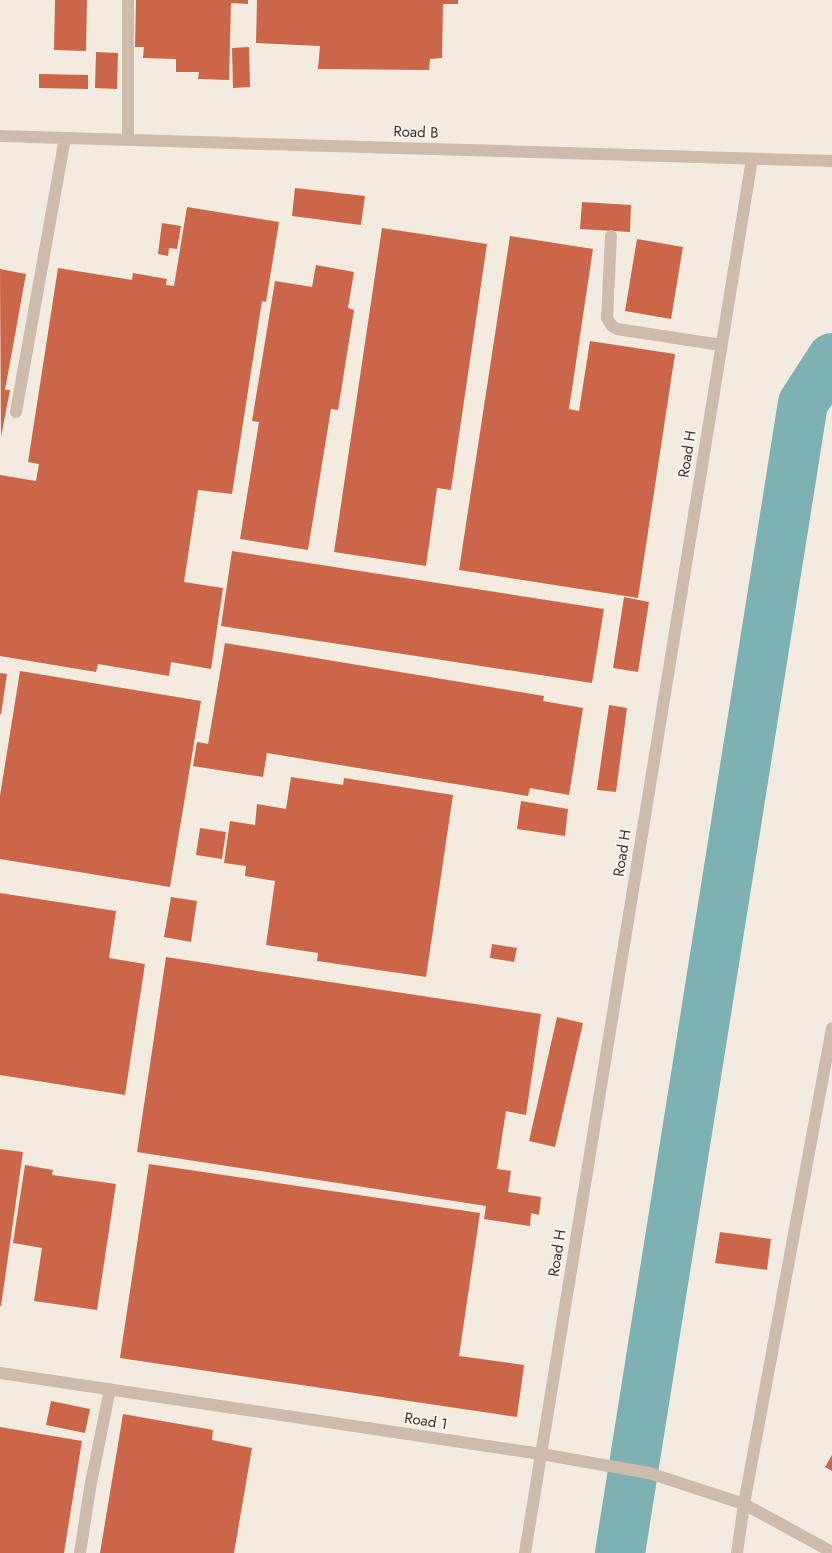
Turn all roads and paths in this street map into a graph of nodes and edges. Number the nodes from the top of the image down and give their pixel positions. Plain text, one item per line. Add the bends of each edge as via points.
1 (128, 0) edge
2 (0, 136) edge
3 (65, 138) junction
4 (128, 140) junction
5 (752, 159) junction
6 (832, 161) edge
7 (610, 236) dead end
8 (722, 345) junction
9 (16, 412) dead end
10 (832, 1028) edge
11 (0, 1373) edge
12 (110, 1389) junction
13 (541, 1454) junction
14 (744, 1504) junction
15 (832, 1552) edge
16 (80, 1553) edge
17 (525, 1553) edge
18 (738, 1553) edge

1 - 4 street
2 - 3 street, Road B
3 - 4 street, Road B
3 - 9 street
4 - 5 street, Road B
5 - 6 street, Road B
5 - 8 street, Road H
7 - 8 street via 607,318 612,326
8 - 13 street, Road H
10 - 14 street
11 - 12 street, Road 1
12 - 13 street, Road 1
12 - 16 street
13 - 14 street, Road 1 via 649,1473
13 - 17 street, Road H
14 - 15 street, Road 1
14 - 18 street

